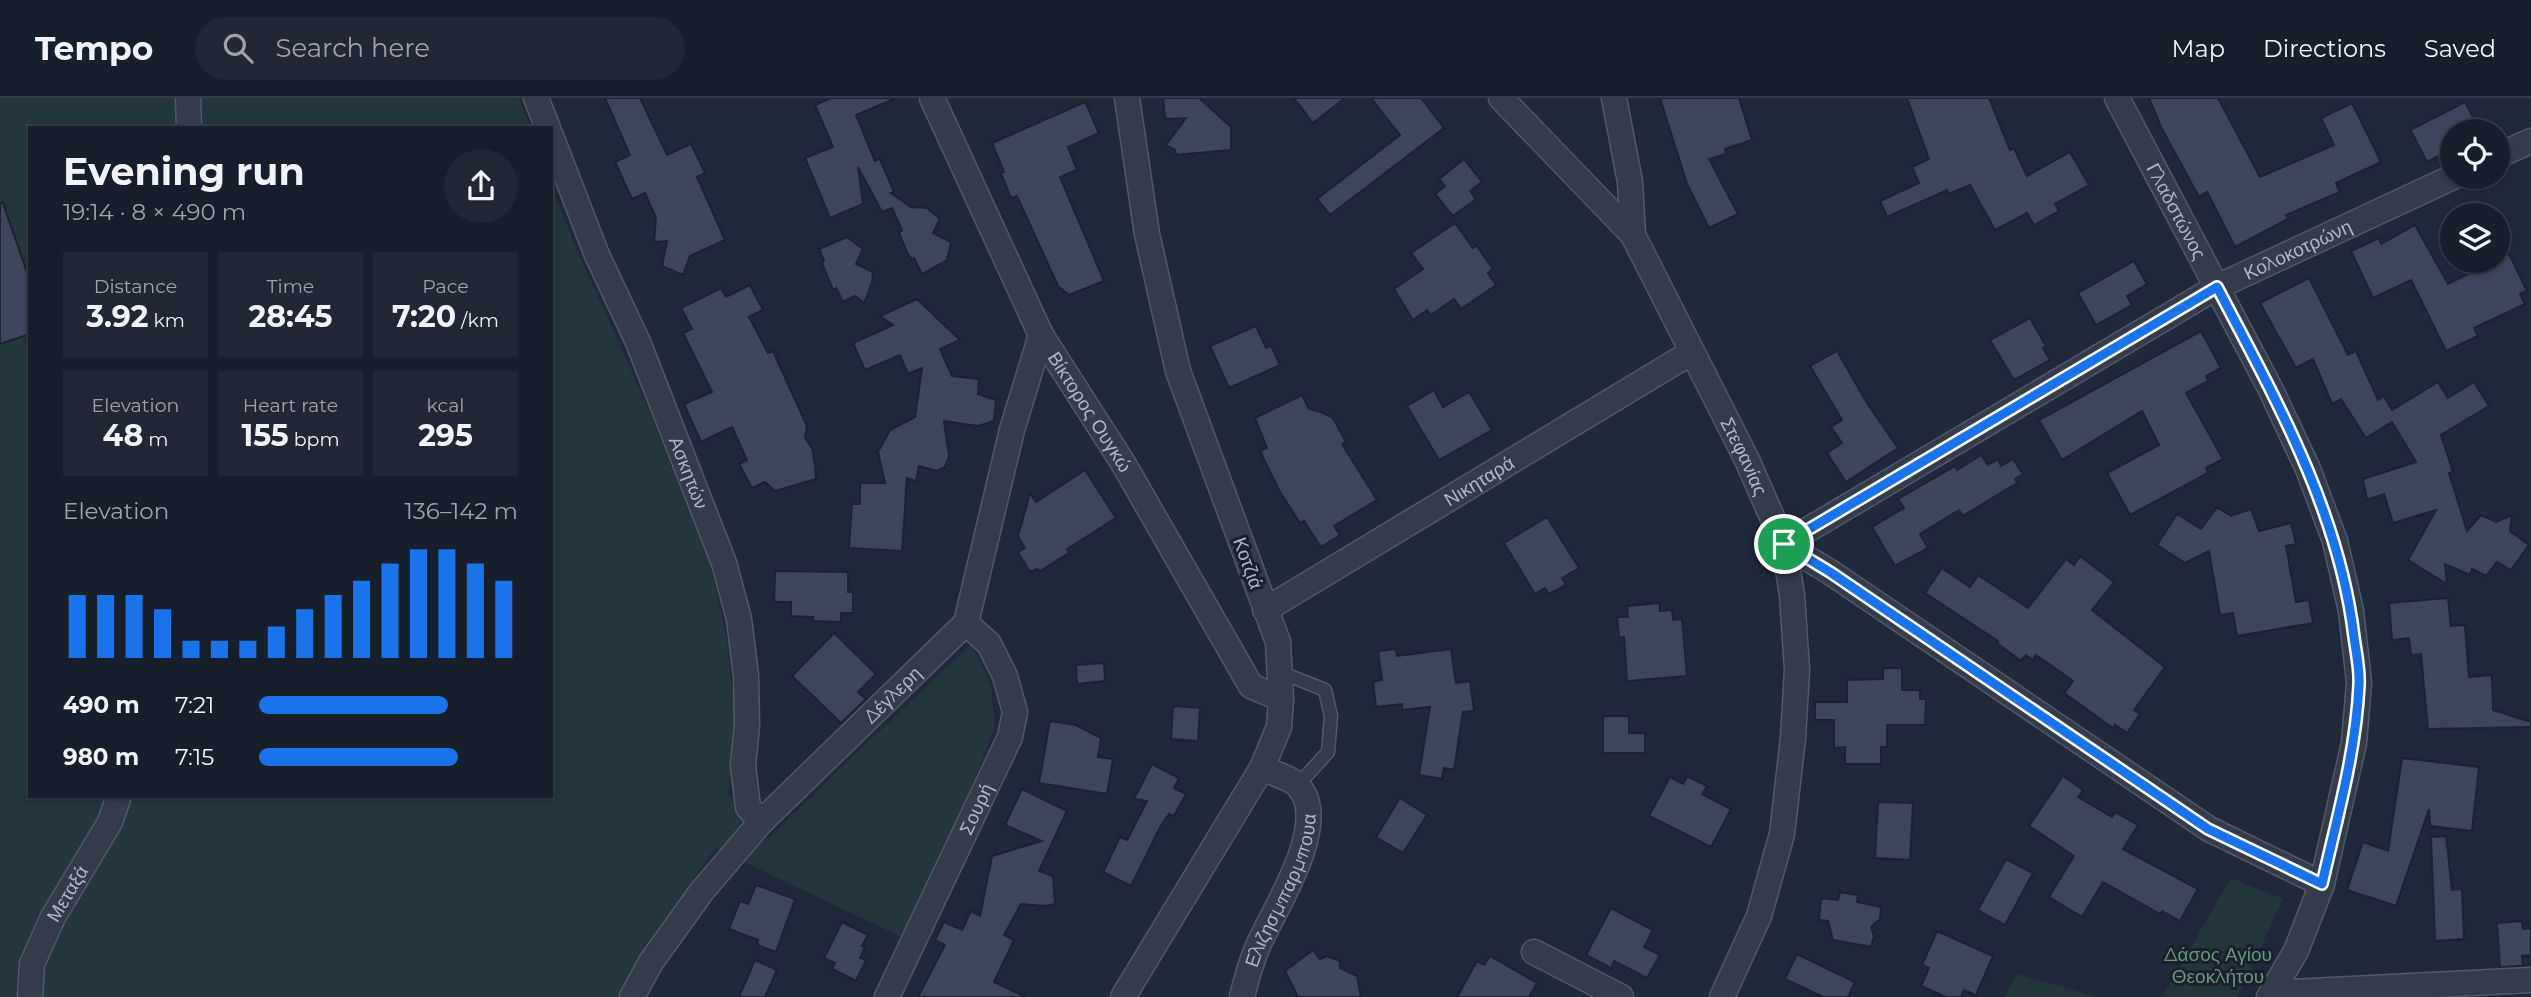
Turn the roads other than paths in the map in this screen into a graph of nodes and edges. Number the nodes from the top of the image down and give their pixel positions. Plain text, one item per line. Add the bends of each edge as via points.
1 (188, 98) edge
2 (537, 98) edge
3 (932, 98) edge
4 (1127, 98) edge
5 (1501, 98) edge
6 (1614, 98) edge
7 (2117, 98) edge
8 (189, 126) edge
9 (547, 126) edge
10 (553, 141) edge
11 (2531, 141) edge
12 (2510, 150) edge
13 (2440, 183) edge
14 (1633, 235) junction
15 (2217, 287) junction
16 (1041, 335) junction
17 (1692, 352) junction
18 (1784, 544) junction
19 (1265, 610) junction
20 (966, 623) junction
21 (1279, 672) junction
22 (1281, 699) junction
23 (1262, 768) junction
24 (1298, 785) junction
25 (118, 798) edge
26 (761, 822) junction
27 (2322, 884) junction
28 (1534, 952) dead end
29 (2531, 980) edge
30 (2271, 995) edge
31 (1127, 996) edge
32 (30, 997) edge
33 (632, 997) edge
34 (887, 997) edge
35 (1242, 997) edge
36 (1621, 997) edge
37 (1722, 997) edge

1 - 8 street
2 - 9 street
3 - 16 street, Βίκτορος Ουγκώ
4 - 19 street, Κοτζιά via 1147,234 1178,371
5 - 14 street, Στεφανίας
6 - 14 street via 1630,182
7 - 15 street, Γλαδστώνος
10 - 26 street, Ασκητών via 724,563 739,619 746,676 748,807
11 - 12 street
13 - 15 street, Κολοκοτρώνη
14 - 17 street, Στεφανίας
15 - 18 street, Κολοκοτρώνη
15 - 27 street, Γλαδστώνος via 2308,470 2334,541 2351,611 2359,682 2354,743
16 - 20 street via 1012,430
16 - 22 street, Βίκτορος Ουγκώ via 1123,463 1251,686
17 - 18 street, Στεφανίας via 1748,460
17 - 19 street, Νικηταρά
18 - 27 street via 2208,829
18 - 37 street, Στεφανίας via 1797,670 1782,834 1759,916
19 - 21 street, Κοτζιά via 1278,642
20 - 26 street, Δέγλερη
20 - 34 street, Σουρή via 989,644 1005,676 1015,712 1010,737
21 - 22 street, Κοτζιά
21 - 24 lane via 1325,690 1331,716 1328,752
22 - 23 street, Κοτζιά via 1279,727
23 - 24 street, Ελιζησμπαρμπουα
23 - 31 street, Κοτζιά
24 - 35 street, Ελιζησμπαρμπουα via 1307,799 1303,852 1256,950
25 - 32 street, Μεταξά via 110,822 52,917 32,964
26 - 33 street, Δέγλερη via 702,891
27 - 30 street, Γλαδστώνος via 2296,951
28 - 36 street
29 - 30 street

